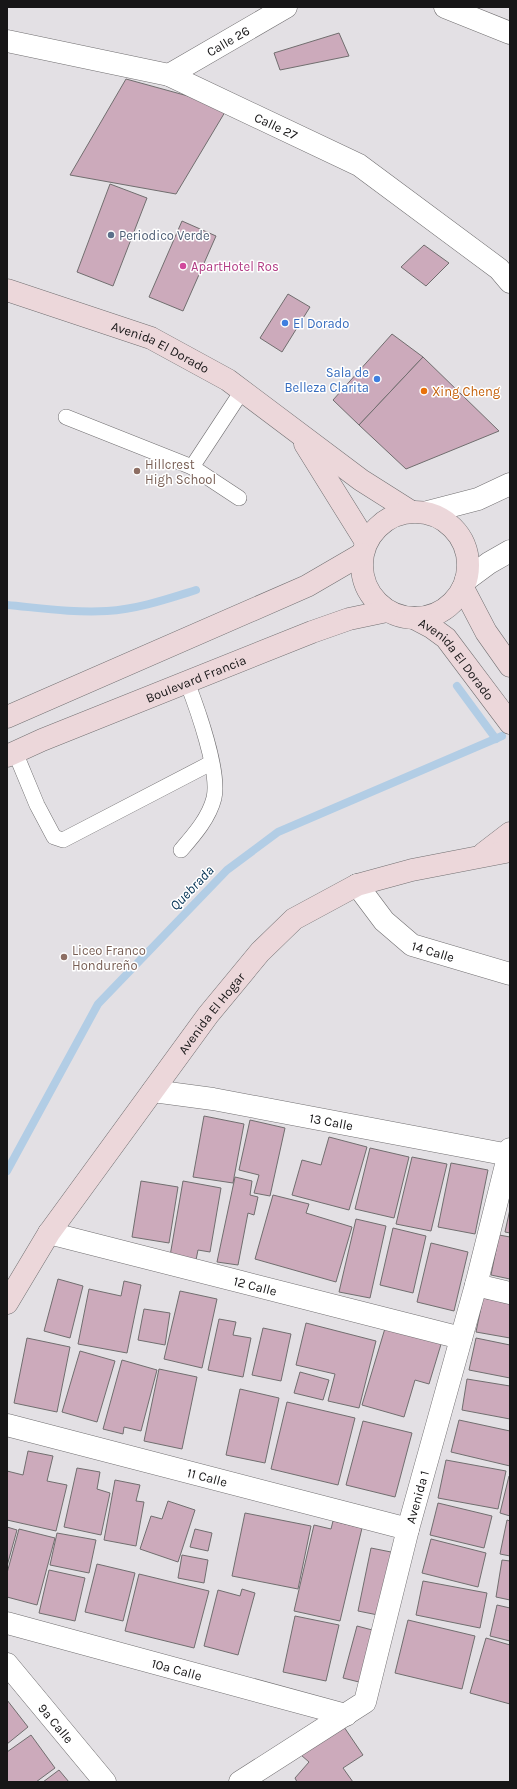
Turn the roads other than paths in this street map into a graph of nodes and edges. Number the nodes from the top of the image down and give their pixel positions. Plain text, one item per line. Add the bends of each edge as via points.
1 (286, 7) edge
2 (445, 7) edge
3 (510, 33) edge
4 (7, 41) edge
5 (169, 75) junction
6 (510, 282) edge
7 (7, 290) edge
8 (242, 391) junction
9 (66, 417) dead end
10 (298, 433) junction
11 (192, 468) junction
12 (510, 484) edge
13 (239, 498) dead end
14 (419, 512) junction
15 (364, 548) junction
16 (510, 551) edge
17 (465, 584) junction
18 (387, 610) junction
19 (414, 618) junction
20 (510, 666) edge
21 (187, 682) junction
22 (7, 717) edge
23 (510, 723) edge
24 (11, 754) edge
25 (211, 763) junction
26 (510, 833) edge
27 (181, 850) dead end
28 (510, 851) edge
29 (466, 860) junction
30 (357, 885) junction
31 (510, 974) edge
32 (153, 1091) junction
33 (509, 1152) edge
34 (49, 1234) junction
35 (476, 1285) junction
36 (510, 1293) edge
37 (7, 1303) edge
38 (461, 1338) junction
39 (7, 1425) edge
40 (408, 1529) junction
41 (7, 1623) edge
42 (7, 1664) edge
43 (346, 1715) junction
44 (105, 1782) edge
45 (240, 1782) edge

1 - 5 street, Calle 26
2 - 3 street
4 - 5 street, Calle 27
5 - 6 street, Calle 27 via 359,165 500,269
7 - 8 street, Avenida El Dorado via 151,338 228,380
8 - 10 street, Avenida El Dorado
8 - 11 lane
9 - 11 lane
10 - 14 street, Avenida El Dorado via 361,480
10 - 15 street, Avenida El Dorado
11 - 13 lane
12 - 14 street via 478,499
14 - 15 street via 397,514 384,521 374,530
14 - 17 street via 444,519 460,536 469,563
15 - 18 street via 361,570 366,586 374,600
15 - 22 street via 307,586
16 - 17 street via 489,563
17 - 19 street via 455,600 443,610 429,616
17 - 20 street via 486,632
18 - 19 street via 400,616
18 - 21 street, Boulevard Francia via 349,619
19 - 23 street, Avenida El Dorado via 446,638
21 - 24 street, Boulevard Francia
21 - 25 lane via 200,716
24 - 25 lane via 54,837 63,840
25 - 27 lane via 216,782 214,798 207,815
26 - 29 street via 488,852
28 - 29 street, Avenida El Hogar
29 - 30 street, Avenida El Hogar via 412,870
30 - 31 street, 14 Calle via 384,921 412,945
30 - 32 street, Avenida El Hogar via 294,919 260,952 208,1015
32 - 33 street, 13 Calle via 213,1099
32 - 34 street, Avenida El Hogar
33 - 35 street, Avenida 1
34 - 37 street, Avenida El Hogar
34 - 38 street, 12 Calle
35 - 36 street
35 - 38 street, Avenida 1
38 - 40 street, Avenida 1
39 - 40 street, 11 Calle
40 - 43 street, Avenida 1 via 365,1702
41 - 43 street, 10a Calle
42 - 44 street, 9a Calle
43 - 45 street, Avenida 1

